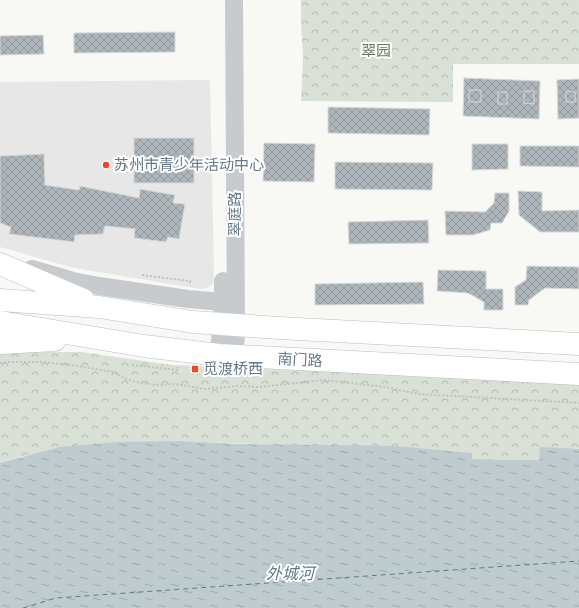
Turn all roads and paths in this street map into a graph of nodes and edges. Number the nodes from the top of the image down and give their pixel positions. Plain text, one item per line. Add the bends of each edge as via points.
1 (222, 0) edge
2 (234, 0) edge
3 (0, 260) edge
4 (0, 264) edge
5 (142, 275) dead end
6 (190, 281) dead end
7 (0, 300) edge
8 (223, 302) junction
9 (99, 307) junction
10 (0, 322) edge
11 (229, 324) junction
12 (91, 338) junction
13 (0, 343) edge
14 (579, 344) edge
15 (227, 355) junction
16 (0, 363) edge
17 (132, 365) dead end
18 (178, 370) dead end
19 (579, 374) edge
20 (579, 403) edge

1 - 8 street, 翠庭路
2 - 11 street, 翠庭路
3 - 8 street via 99,286
4 - 9 main road
5 - 6 path
7 - 9 main road, 南门路
8 - 11 street, 翠庭路
9 - 11 main road, 南门路 via 159,317
10 - 12 main road, 南门路
11 - 14 main road, 南门路
11 - 15 street, 翠庭路
12 - 13 main road
12 - 15 main road, 南门路
15 - 19 main road, 南门路
16 - 20 path via 42,362 114,372 136,382 176,384 205,389 258,387 324,380 426,395
17 - 18 path

